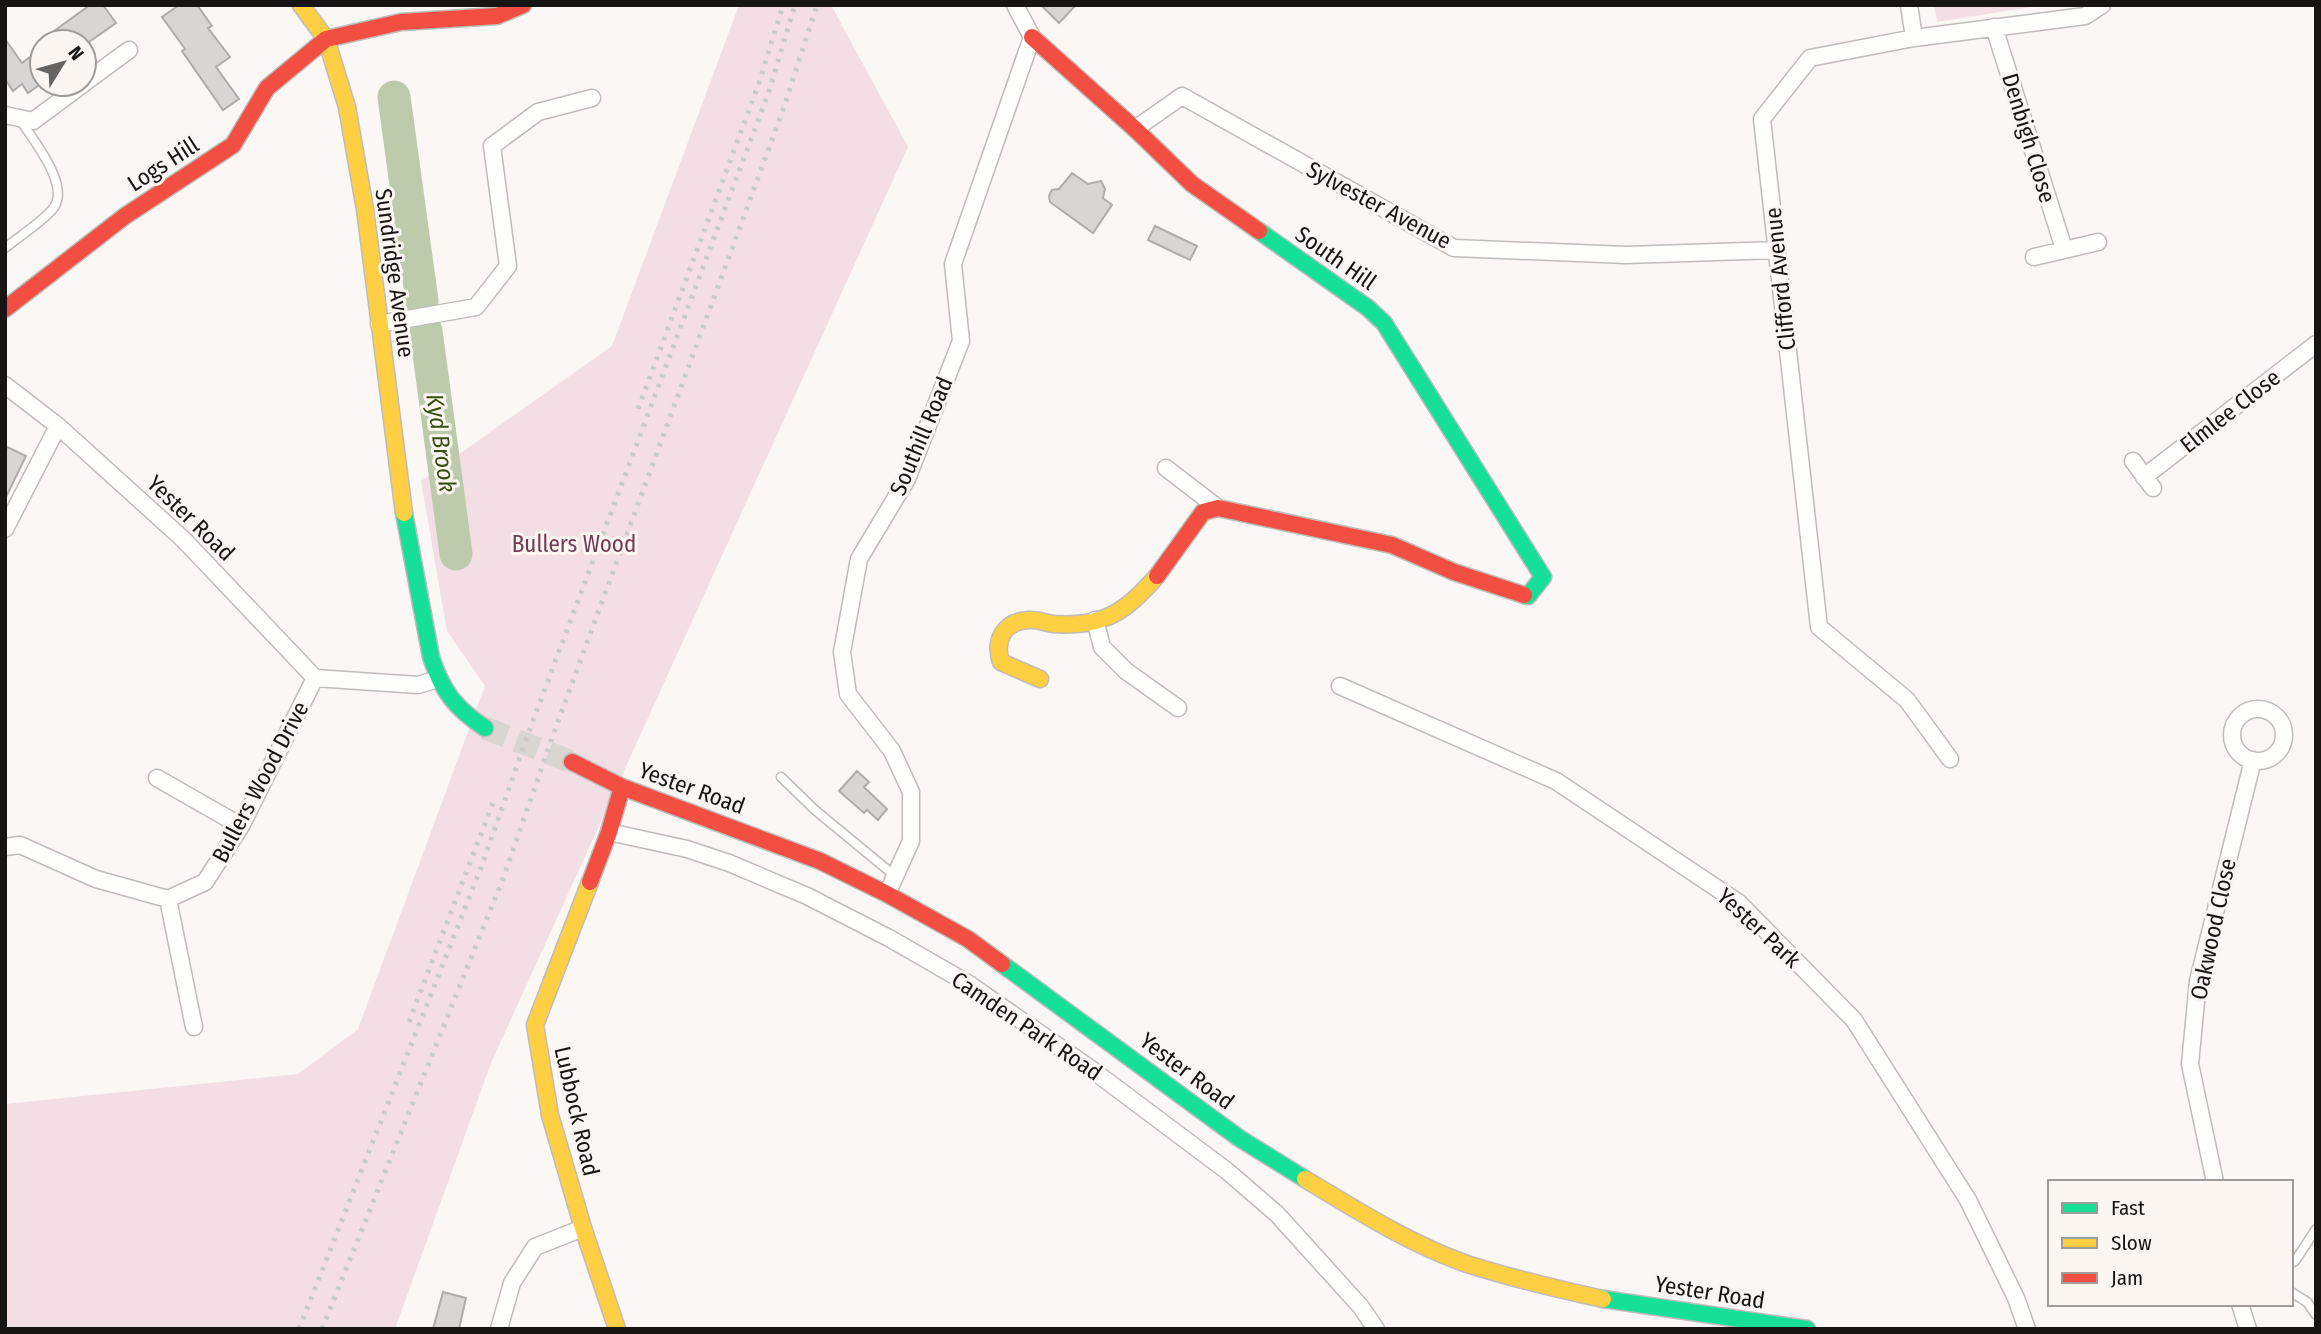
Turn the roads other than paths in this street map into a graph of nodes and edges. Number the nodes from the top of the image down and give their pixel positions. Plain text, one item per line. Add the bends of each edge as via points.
1 (301, 5) edge
2 (523, 5) edge
3 (1015, 5) edge
4 (1909, 5) edge
5 (2102, 5) edge
6 (1994, 27) junction
7 (1032, 37) junction
8 (1914, 38) junction
9 (326, 39) junction
10 (129, 50) dead end
11 (98, 73) edge
12 (64, 98) edge
13 (592, 99) dead end
14 (12, 117) edge
15 (1135, 129) junction
16 (2098, 242) dead end
17 (5, 248) edge
18 (2064, 249) junction
19 (1777, 250) junction
20 (2034, 257) dead end
21 (5, 309) edge
22 (379, 324) junction
23 (2316, 344) edge
24 (5, 386) edge
25 (58, 426) junction
26 (2133, 461) dead end
27 (1166, 468) dead end
28 (1218, 508) junction
29 (5, 529) edge
30 (1095, 620) junction
31 (315, 678) junction
32 (438, 679) junction
33 (1040, 679) dead end
34 (1340, 686) dead end
35 (1178, 708) dead end
36 (485, 728) tunnel mouth
37 (1950, 760) dead end
38 (2253, 760) dead end
39 (572, 762) tunnel mouth
40 (781, 777) dead end
41 (157, 778) dead end
42 (622, 787) junction
43 (241, 826) junction
44 (609, 832) junction
45 (5, 847) edge
46 (895, 876) junction
47 (887, 894) junction
48 (168, 899) junction
49 (194, 1027) dead end
50 (2215, 1180) edge
51 (583, 1228) junction
52 (2316, 1229) edge
53 (2293, 1262) edge
54 (2293, 1293) edge
55 (2241, 1306) edge
56 (2316, 1315) edge
57 (499, 1329) edge
58 (617, 1329) edge
59 (1376, 1329) edge
60 (1807, 1329) edge
61 (2027, 1329) edge
62 (2248, 1329) edge

1 - 9 street, Sundridge Avenue
2 - 9 street via 496,16 401,22
3 - 7 street
4 - 8 street
5 - 6 street, Clifford Avenue via 2085,16
6 - 8 street, Clifford Avenue
6 - 18 street, Denbigh Close
7 - 15 street, South Hill
7 - 46 street, Southill Road via 953,264 961,341 907,480 859,559 842,652 848,694 892,751 911,792 911,841
8 - 19 street, Clifford Avenue via 1810,58 1762,119
9 - 21 street, Logs Hill via 267,88 233,145 125,216
9 - 22 street, Sundridge Avenue via 349,120
10 - 11 street
12 - 14 street via 33,121
13 - 22 street via 538,112 492,146 508,266 476,307
14 - 17 lane via 53,173 58,187 54,208
15 - 19 street, Sylvester Avenue via 1182,96 1454,248 1626,255
15 - 28 street, South Hill via 1192,184 1384,323 1543,577 1528,596 1454,572 1392,545
16 - 18 street
18 - 20 street
19 - 37 street, Clifford Avenue via 1819,627 1907,700
22 - 32 street, Sundridge Avenue via 408,542
23 - 26 street, Elmlee Close via 2149,483
24 - 25 street, Yester Road
25 - 29 street
25 - 31 street, Yester Road via 184,540
27 - 28 street
28 - 30 street via 1203,512 1161,571 1129,604
30 - 33 street via 1053,624 1027,620 1001,634 997,647 1001,662
30 - 35 street via 1102,647 1126,671
31 - 32 street via 418,685
31 - 43 street, Bullers Wood Drive
32 - 36 street via 452,701
34 - 61 street, Yester Park via 1556,781 1739,902 1854,1020 1968,1200
38 - 50 street, Oakwood Close via 2198,981 2190,1064
39 - 42 street, Yester Road
40 - 46 lane
41 - 43 street
42 - 44 street, Lubbock Road
42 - 47 street, Yester Road via 820,861
43 - 48 street, Bullers Wood Drive via 205,881
44 - 51 street, Lubbock Road via 535,1025 550,1115
44 - 59 street, Camden Park Road via 687,849 740,867 807,896 969,984 1091,1069 1278,1214
45 - 48 street via 20,845 96,879
46 - 47 street, Southill Road
47 - 60 street, Yester Road via 968,939 1239,1138 1406,1237 1465,1263 1537,1284 1603,1299
48 - 49 street
51 - 57 street via 535,1247 512,1283
51 - 58 street, Lubbock Road
52 - 53 lane
54 - 56 lane
55 - 62 street

